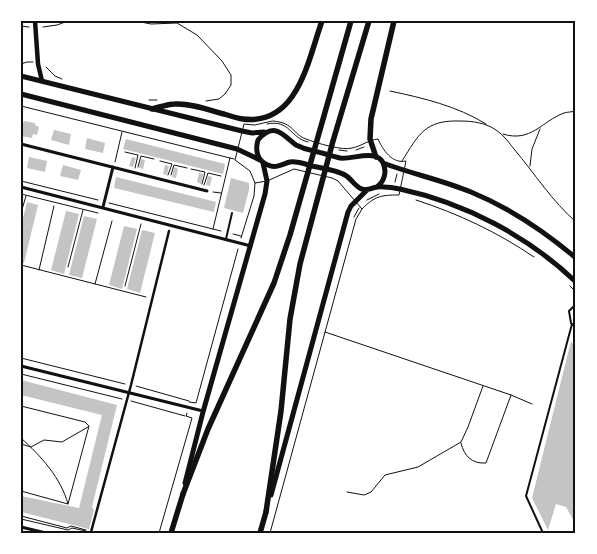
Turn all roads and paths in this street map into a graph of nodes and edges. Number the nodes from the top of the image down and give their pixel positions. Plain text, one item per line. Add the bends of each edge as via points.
1 (35, 21) edge
2 (68, 21) edge
3 (136, 21) edge
4 (322, 21) edge
5 (351, 21) edge
6 (369, 21) edge
7 (394, 21) edge
8 (21, 26) edge
9 (37, 28) junction
10 (21, 76) edge
11 (42, 81) junction
12 (390, 91) dead end
13 (21, 94) edge
14 (204, 101) dead end
15 (21, 106) edge
16 (152, 109) junction
17 (576, 112) edge
18 (244, 124) dead end
19 (486, 124) junction
20 (540, 128) junction
21 (122, 131) junction
22 (267, 132) junction
23 (502, 134) junction
24 (370, 139) junction
25 (21, 144) edge
26 (124, 152) dead end
27 (376, 157) junction
28 (230, 158) junction
29 (154, 159) dead end
30 (235, 160) dead end
31 (160, 161) dead end
32 (261, 162) junction
33 (383, 163) junction
34 (113, 167) junction
35 (530, 167) junction
36 (187, 168) dead end
37 (191, 169) dead end
38 (398, 169) junction
39 (135, 172) junction
40 (221, 176) dead end
41 (21, 181) edge
42 (168, 181) junction
43 (255, 183) dead end
44 (21, 187) edge
45 (377, 187) junction
46 (394, 188) junction
47 (202, 190) junction
48 (367, 190) junction
49 (207, 191) joint
50 (222, 193) junction
51 (21, 194) edge
52 (26, 195) junction
53 (415, 200) dead end
54 (366, 201) dead end
55 (104, 202) junction
56 (362, 204) dead end
57 (54, 206) dead end
58 (103, 208) junction
59 (362, 209) dead end
60 (83, 210) junction
61 (21, 213) edge
62 (98, 213) dead end
63 (232, 213) dead end
64 (112, 221) dead end
65 (576, 222) edge
66 (141, 224) dead end
67 (213, 229) junction
68 (169, 231) dead end
69 (228, 233) junction
70 (242, 236) junction
71 (226, 240) junction
72 (240, 243) junction
73 (251, 246) junction
74 (537, 258) dead end
75 (576, 258) edge
76 (21, 265) edge
77 (68, 267) dead end
78 (39, 270) junction
79 (576, 282) edge
80 (95, 284) junction
81 (125, 286) dead end
82 (569, 286) dead end
83 (576, 292) edge
84 (151, 299) junction
85 (576, 304) edge
86 (572, 324) junction
87 (576, 326) edge
88 (322, 331) junction
89 (325, 332) junction
90 (21, 358) edge
91 (21, 366) edge
92 (21, 374) edge
93 (310, 376) dead end
94 (131, 385) junction
95 (483, 385) junction
96 (129, 393) junction
97 (512, 395) junction
98 (127, 400) junction
99 (189, 401) junction
100 (532, 404) dead end
101 (21, 406) edge
102 (188, 408) junction
103 (203, 412) junction
104 (186, 416) junction
105 (89, 426) junction
106 (21, 438) edge
107 (461, 442) junction
108 (21, 444) edge
109 (31, 447) junction
110 (21, 491) edge
111 (347, 492) dead end
112 (182, 494) junction
113 (68, 504) junction
114 (266, 512) junction
115 (21, 517) edge
116 (21, 527) edge
117 (90, 532) edge
118 (46, 533) edge
119 (159, 533) edge
120 (171, 533) edge
121 (260, 533) edge
122 (270, 533) edge
123 (543, 533) edge

1 - 9 street
2 - 9 path
3 - 14 path via 177,23 197,35 222,61 231,75 231,85 219,99
4 - 16 main road via 300,83 290,101 277,112 242,119 176,104
5 - 112 main road via 274,283
6 - 114 main road via 333,141 297,281
7 - 24 main road via 371,119
8 - 9 path
9 - 11 street
10 - 11 main road
11 - 16 main road
12 - 19 path via 424,98 471,114
13 - 32 main road via 237,149
15 - 21 path
16 - 22 main road via 252,133
17 - 20 path via 564,113
18 - 24 path via 282,122 292,126 305,139 345,149
19 - 23 path
19 - 24 path via 448,120 435,123 418,136 401,162 383,150 378,139
20 - 23 path via 525,135
20 - 35 path via 532,149
21 - 28 path
21 - 34 path
22 - 27 main road via 282,132 300,147 336,157 367,154
22 - 32 main road via 257,145
23 - 35 path
24 - 27 main road
25 - 34 street
26 - 39 path via 138,155
27 - 33 main road
28 - 30 path
28 - 50 path
29 - 39 path via 141,156
31 - 42 path via 172,164
32 - 48 main road via 275,167 294,162 325,169 345,175 358,188
32 - 73 main road via 267,181
33 - 38 main road
33 - 45 main road via 385,176
34 - 39 street
34 - 55 street
35 - 65 path via 552,198
36 - 42 path via 174,165
37 - 47 path via 205,172
38 - 46 path
38 - 75 main road via 472,192 501,206 528,221
39 - 42 street
40 - 47 path via 208,173
41 - 55 path
42 - 47 street
43 - 70 path
44 - 58 street
45 - 46 main road
45 - 48 main road
46 - 54 path via 392,193 379,194
46 - 79 main road via 455,206 485,219 524,241
47 - 49 street
48 - 114 main road via 351,206 346,217
49 - 50 path
50 - 67 path
51 - 52 path
52 - 60 path
52 - 61 path
53 - 74 path via 467,219
55 - 58 street
55 - 67 path
56 - 88 path via 353,218
57 - 78 path
58 - 71 street
59 - 89 path via 356,219
60 - 62 path
60 - 77 path
63 - 69 lane
64 - 80 path
66 - 81 path
67 - 69 path
68 - 84 street
69 - 70 path
69 - 71 lane
70 - 72 path
71 - 72 street
72 - 73 street
72 - 99 path via 196,403
73 - 103 main road
76 - 78 path
78 - 80 path
80 - 84 path
82 - 83 path
84 - 94 street
85 - 86 lane via 568,311
86 - 87 lane
86 - 123 lane via 526,496
88 - 89 path
88 - 93 path
89 - 95 path
89 - 122 path
90 - 94 path
91 - 96 street
92 - 98 path
94 - 96 street
94 - 99 path
95 - 97 path
95 - 107 path
96 - 98 street
96 - 102 street
97 - 100 path
97 - 107 path via 486,463 470,459 463,452
98 - 104 path
98 - 117 street
99 - 102 path
101 - 105 path via 85,422
102 - 103 street
102 - 104 path
103 - 112 main road
104 - 119 path via 192,418
105 - 109 path via 62,442 44,440
105 - 113 path
106 - 109 path
107 - 111 path via 418,467 385,475 371,492 364,495
108 - 109 path
109 - 113 path via 56,477
110 - 113 path
112 - 120 main road
114 - 121 main road
115 - 117 path
116 - 118 street

